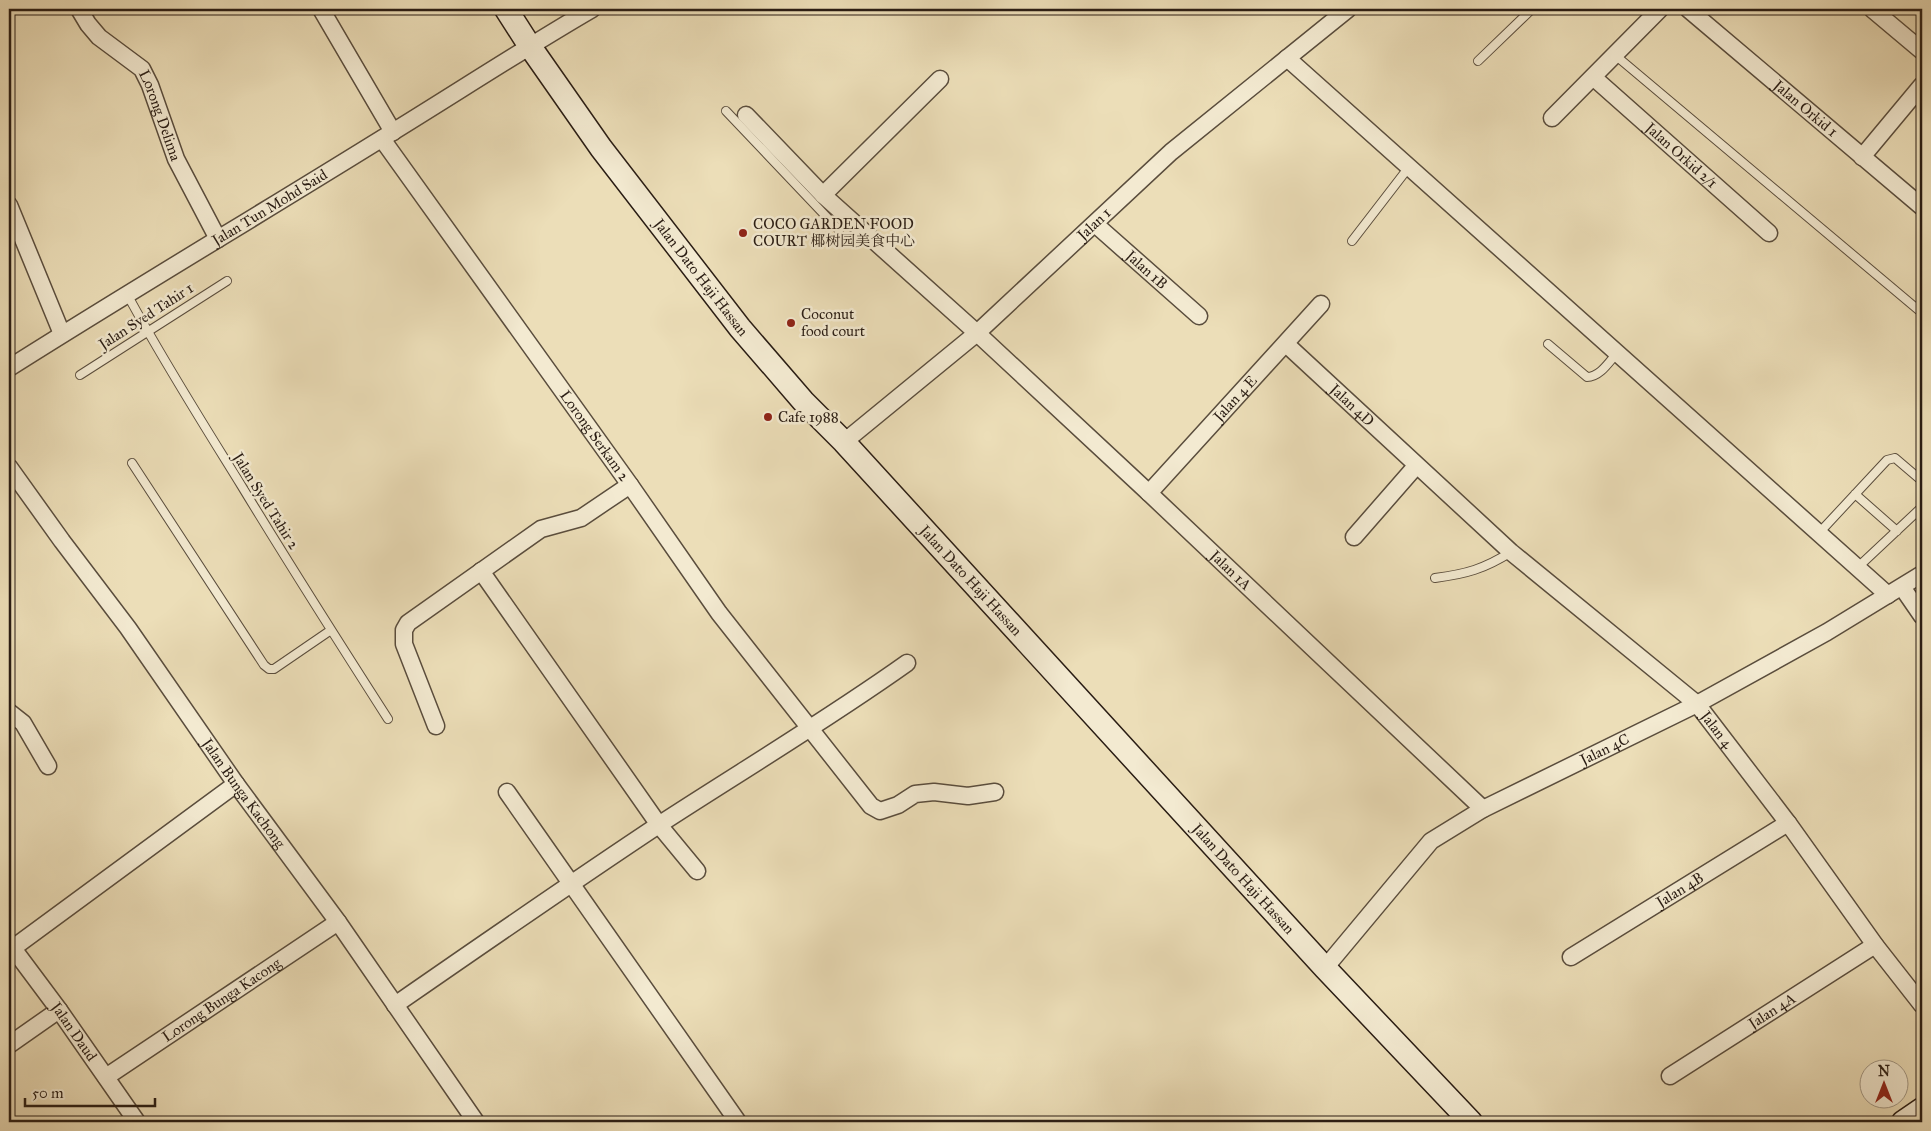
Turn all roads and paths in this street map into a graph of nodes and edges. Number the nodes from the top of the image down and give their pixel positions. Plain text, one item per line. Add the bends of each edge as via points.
1 (79, 9) edge
2 (321, 9) edge
3 (506, 9) edge
4 (592, 9) edge
5 (1348, 9) edge
6 (1532, 9) edge
7 (1660, 9) edge
8 (1688, 9) edge
9 (1872, 9) edge
10 (529, 45) junction
11 (1922, 51) edge
12 (1615, 55) junction
13 (1288, 58) junction
14 (1478, 61) dead end
15 (1593, 77) junction
16 (940, 78) dead end
17 (1921, 90) edge
18 (726, 111) dead end
19 (746, 115) dead end
20 (1552, 118) dead end
21 (388, 135) junction
22 (770, 149) junction
23 (1862, 157) junction
24 (1409, 167) junction
25 (823, 195) junction
26 (9, 205) edge
27 (1922, 207) edge
28 (1095, 224) junction
29 (838, 230) dead end
30 (1769, 233) dead end
31 (218, 239) junction
32 (1352, 241) dead end
33 (227, 281) dead end
34 (127, 294) junction
35 (1321, 304) dead end
36 (1922, 313) edge
37 (1198, 316) dead end
38 (147, 332) junction
39 (977, 333) junction
40 (62, 334) junction
41 (1286, 344) junction
42 (1548, 344) dead end
43 (1617, 353) junction
44 (9, 368) edge
45 (80, 375) dead end
46 (844, 442) junction
47 (132, 463) dead end
48 (1416, 466) junction
49 (9, 467) edge
50 (1922, 480) edge
51 (630, 485) junction
52 (1149, 493) junction
53 (1855, 494) junction
54 (1458, 505) joint
55 (1922, 507) edge
56 (1897, 531) junction
57 (1818, 533) junction
58 (1354, 536) dead end
59 (1510, 552) junction
60 (1857, 568) junction
61 (481, 571) junction
62 (1922, 574) edge
63 (1434, 578) dead end
64 (1902, 586) junction
65 (1888, 595) junction
66 (1922, 616) edge
67 (331, 630) junction
68 (907, 663) dead end
69 (1697, 704) junction
70 (9, 712) edge
71 (388, 719) dead end
72 (436, 726) dead end
73 (810, 730) junction
74 (48, 766) dead end
75 (236, 784) junction
76 (507, 792) dead end
77 (995, 792) dead end
78 (1483, 809) junction
79 (1788, 823) junction
80 (659, 825) junction
81 (697, 870) dead end
82 (572, 884) junction
83 (338, 922) junction
84 (1875, 945) junction
85 (11, 946) edge
86 (1572, 957) dead end
87 (1325, 968) junction
88 (1922, 1005) edge
89 (395, 1006) junction
90 (59, 1010) junction
91 (9, 1045) edge
92 (1670, 1076) dead end
93 (106, 1077) junction
94 (1922, 1109) edge
95 (137, 1122) edge
96 (476, 1122) edge
97 (738, 1122) edge
98 (1471, 1122) edge
99 (1903, 1122) edge

1 - 31 street, Lorong Delima via 99,37 142,69 176,159
2 - 21 street, Lorong Serkam 2
3 - 10 street, Jalan Dato Haji Hassan
4 - 10 street, Jalan Tun Mohd Said
5 - 13 street, Jalan 1
6 - 14 lane
7 - 12 street
8 - 23 street, Jalan Orkid 1
9 - 11 street
10 - 21 street, Jalan Tun Mohd Said
10 - 46 street, Jalan Dato Haji Hassan via 601,148 740,328 803,401
12 - 15 street
12 - 36 lane
13 - 24 street
13 - 28 street, Jalan 1 via 1171,152
15 - 20 street
15 - 30 street, Jalan Orkid 2/1
16 - 25 street
17 - 23 street
18 - 22 lane
19 - 22 street, Jalan 1A
21 - 31 street, Jalan Tun Mohd Said
21 - 51 street, Lorong Serkam 2
22 - 25 street, Jalan 1A
22 - 29 lane
23 - 27 street, Jalan Orkid 1
24 - 32 lane
24 - 43 street
25 - 39 street, Jalan 1A
26 - 40 street
28 - 37 street, Jalan 1B
28 - 39 street, Jalan 1
31 - 34 street, Jalan Tun Mohd Said
33 - 38 lane, Jalan Syed Tahir 1
34 - 38 lane, Jalan Syed Tahir 2
34 - 40 street, Jalan Tun Mohd Said
35 - 41 street, Jalan 4 E
38 - 45 lane, Jalan Syed Tahir 1
38 - 67 lane, Jalan Syed Tahir 2
39 - 46 street, Jalan 1
39 - 52 street, Jalan 1A
40 - 44 street, Jalan Tun Mohd Said
41 - 48 street, Jalan 4D
41 - 52 street, Jalan 4 E
42 - 43 lane via 1587,378 1594,378
43 - 57 street
46 - 87 street, Jalan Dato Haji Hassan
47 - 67 lane via 264,666 274,669
48 - 54 street, Jalan 4D
48 - 58 street
49 - 75 street, Jalan Bunga Kachong via 128,628
50 - 53 lane via 1895,458 1887,460
51 - 61 street via 580,518 541,529
51 - 73 street, Lorong Serkam 2 via 719,613
52 - 78 street, Jalan 1A
53 - 56 lane
53 - 57 lane
54 - 59 street, Jalan 4
55 - 56 lane
56 - 60 lane
57 - 60 street
59 - 63 lane via 1476,570
59 - 69 street, Jalan 4
60 - 65 street
61 - 72 street via 408,623 404,630 404,644
61 - 80 street
62 - 64 street, Jalan 4C
64 - 65 street, Jalan 4C
64 - 66 street
65 - 69 street, Jalan 4C
67 - 71 lane, Jalan Syed Tahir 2
68 - 73 street
69 - 78 street, Jalan 4C
69 - 79 street, Jalan 4
70 - 74 street via 23,723
73 - 77 street, Lorong Serkam 2 via 871,806 880,811 898,805 914,794 934,792 968,796
73 - 80 street
75 - 83 street, Jalan Bunga Kachong
75 - 85 street
76 - 82 street
78 - 87 street, Jalan 4C via 1431,841
79 - 84 street, Jalan 4
79 - 86 street, Jalan 4B
80 - 81 street
80 - 82 street
82 - 89 street
82 - 97 street
83 - 89 street, Jalan Bunga Kachong
83 - 93 street, Lorong Bunga Kacong
84 - 88 street, Jalan 4
84 - 92 street, Jalan 4A
85 - 90 street, Jalan Daud
87 - 98 street, Jalan Dato Haji Hassan
89 - 96 street, Jalan Bunga Kachong
90 - 91 street
90 - 93 street, Jalan Daud
93 - 95 street, Jalan Daud
94 - 99 street

